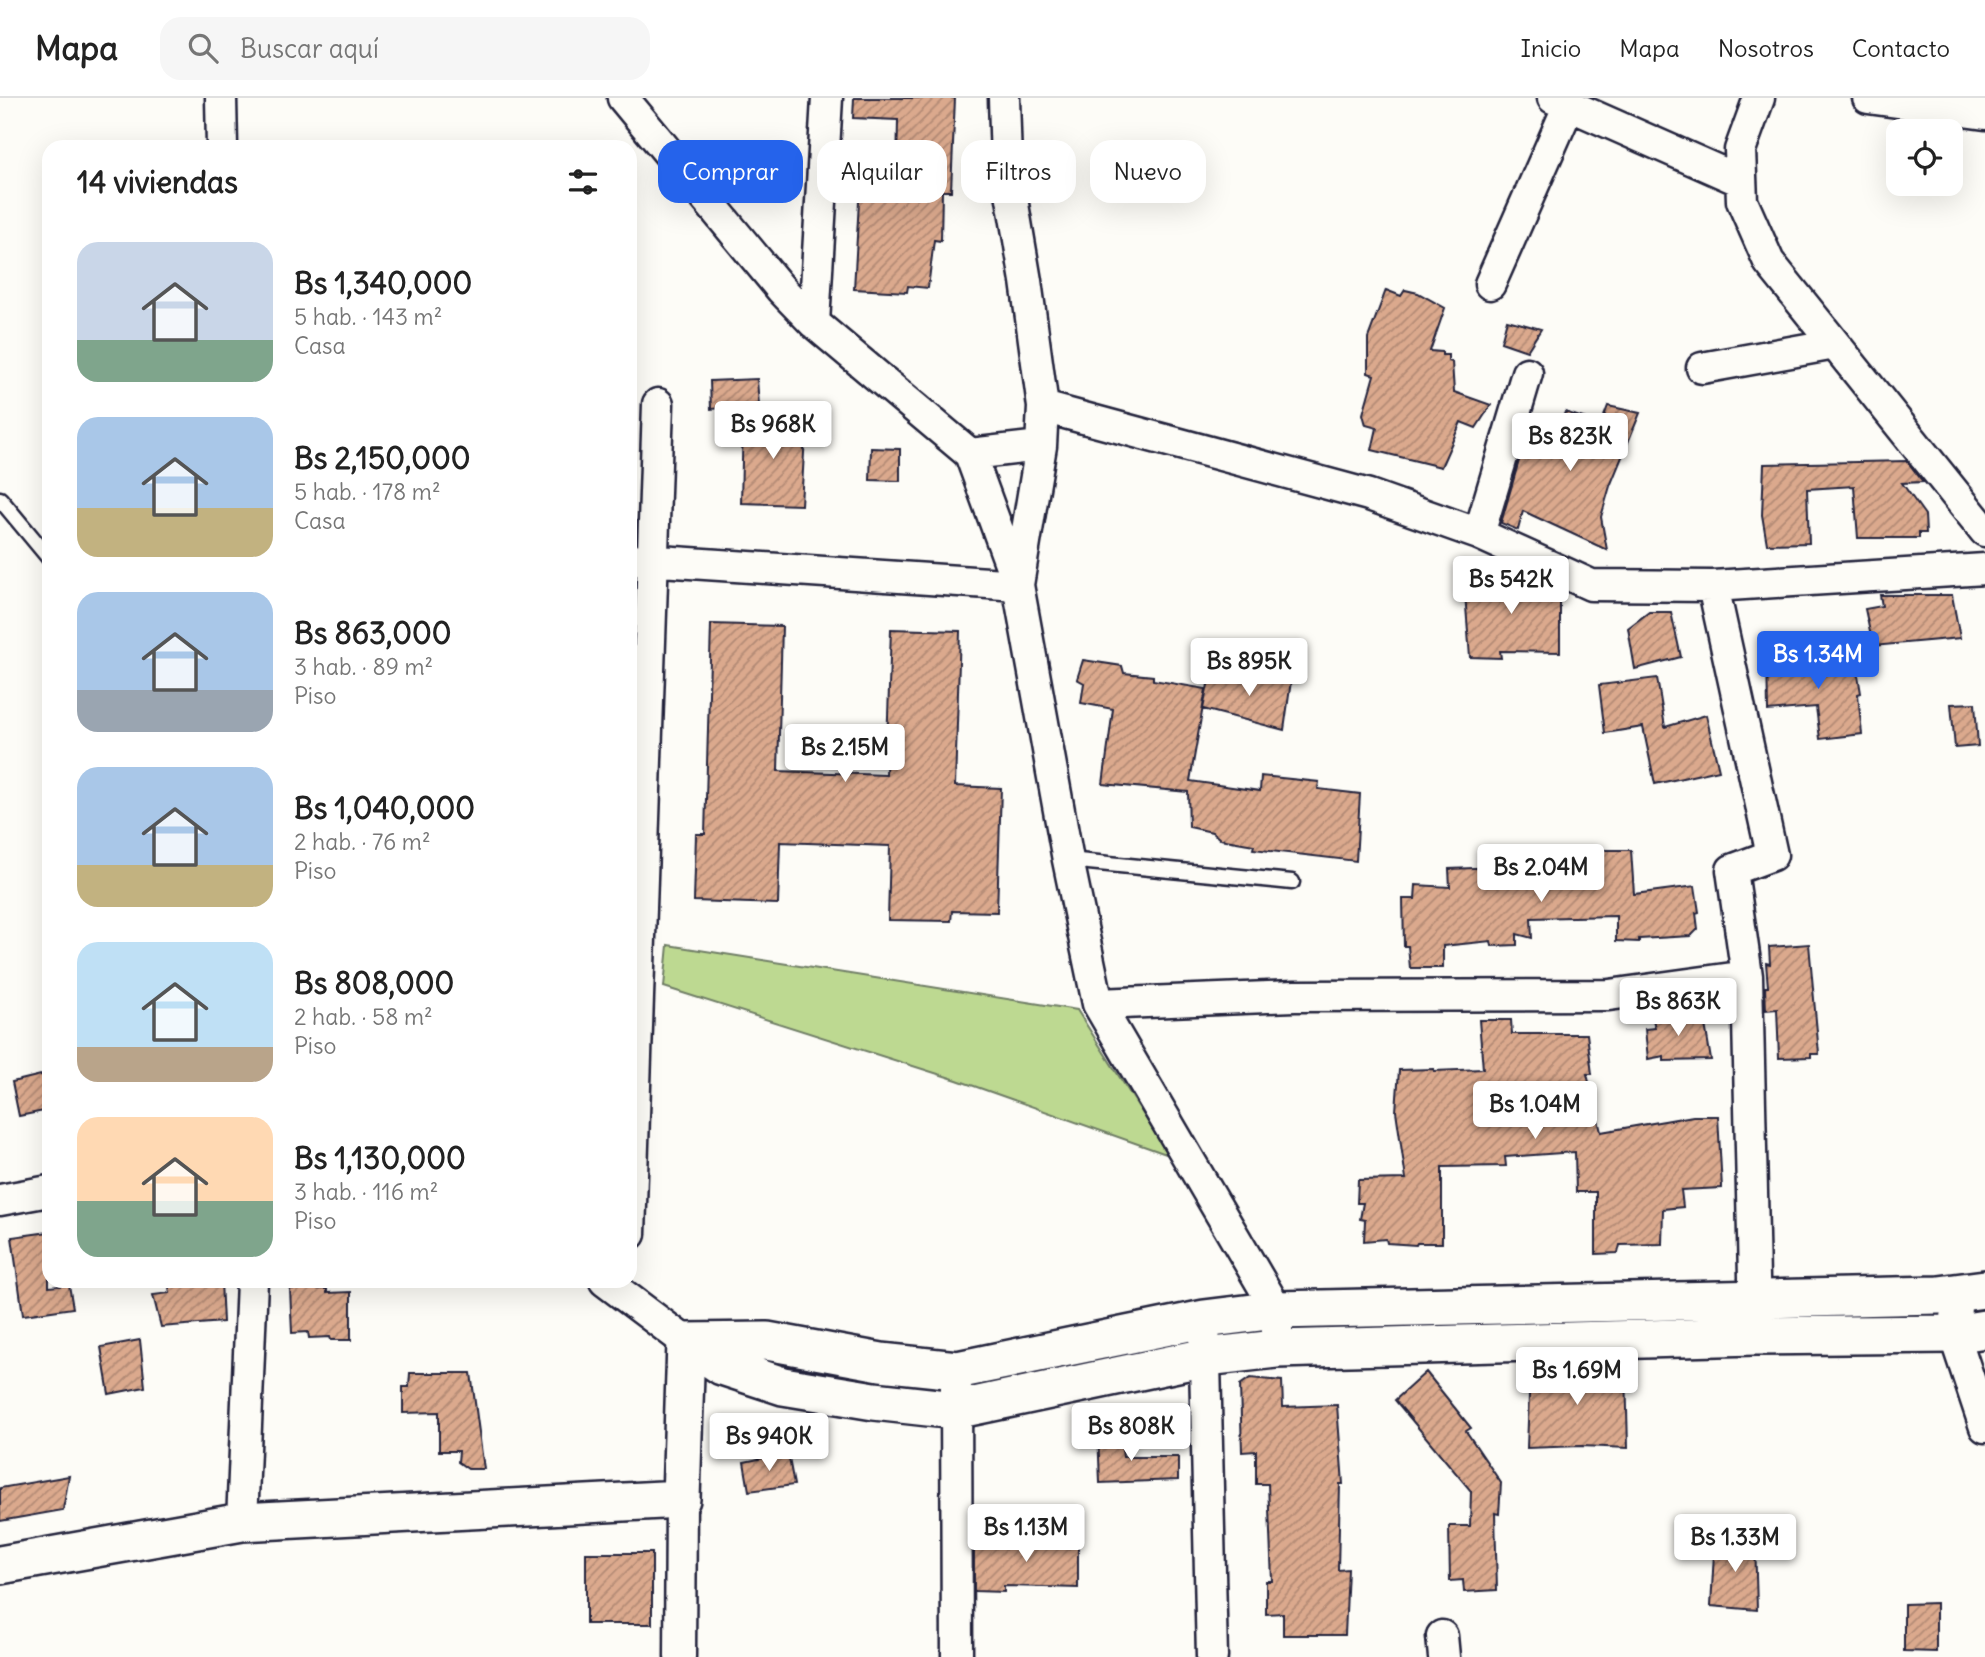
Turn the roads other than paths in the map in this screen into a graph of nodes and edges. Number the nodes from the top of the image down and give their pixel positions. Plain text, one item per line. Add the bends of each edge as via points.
1 (221, 98) edge
2 (623, 98) edge
3 (827, 98) edge
4 (1004, 98) edge
5 (1759, 98) edge
6 (1868, 98) edge
7 (1561, 102) edge
8 (1985, 114) edge
9 (222, 140) edge
10 (1741, 181) junction
11 (1490, 284) dead end
12 (814, 323) junction
13 (1835, 344) junction
14 (1702, 368) dead end
15 (1527, 373) dead end
16 (658, 404) dead end
17 (1042, 407) junction
18 (1041, 446) junction
19 (970, 454) junction
20 (0, 499) edge
21 (1985, 531) edge
22 (1479, 534) junction
23 (42, 550) edge
24 (641, 559) edge
25 (1985, 569) edge
26 (1018, 585) junction
27 (1713, 586) junction
28 (637, 804) edge
29 (1068, 860) junction
30 (1292, 882) dead end
31 (1747, 976) junction
32 (1098, 1004) junction
33 (42, 1192) edge
34 (0, 1200) edge
35 (252, 1288) edge
36 (621, 1288) edge
37 (1971, 1291) edge
38 (1755, 1299) junction
39 (1277, 1310) junction
40 (1204, 1319) junction
41 (1970, 1331) edge
42 (1755, 1336) junction
43 (686, 1342) junction
44 (1276, 1349) junction
45 (1206, 1357) junction
46 (957, 1370) junction
47 (955, 1410) junction
48 (1985, 1427) edge
49 (681, 1499) junction
50 (242, 1522) junction
51 (0, 1565) edge
52 (680, 1657) edge
53 (957, 1657) edge
54 (1212, 1657) edge

1 - 9 street
2 - 12 street
3 - 12 street
4 - 17 street via 1006,163
5 - 10 street via 1740,150
6 - 8 street
7 - 10 street
7 - 11 street
10 - 13 street via 1742,201 1769,262
12 - 19 street
13 - 14 street
13 - 21 street
15 - 22 street
16 - 24 street
17 - 18 street
17 - 22 street via 1369,495
18 - 19 street
18 - 26 street
19 - 26 street
20 - 23 lane
22 - 27 street via 1591,585
24 - 26 street
24 - 28 street
25 - 27 street
26 - 29 street
27 - 31 street via 1772,855 1732,870
29 - 30 lane
29 - 32 street
31 - 32 street via 1609,995 1295,996
31 - 38 street
32 - 39 street
33 - 34 street
35 - 50 street
36 - 43 street
37 - 38 street
37 - 41 street
38 - 39 street
38 - 42 street
39 - 40 street
39 - 44 street
40 - 45 street
40 - 46 street
41 - 42 street
41 - 48 street
42 - 44 street
43 - 46 street via 766,1341
43 - 47 street via 722,1366 783,1386
43 - 49 street
44 - 45 street
45 - 47 street
45 - 54 street
46 - 47 street
47 - 53 street
49 - 50 street
49 - 52 street
50 - 51 street

